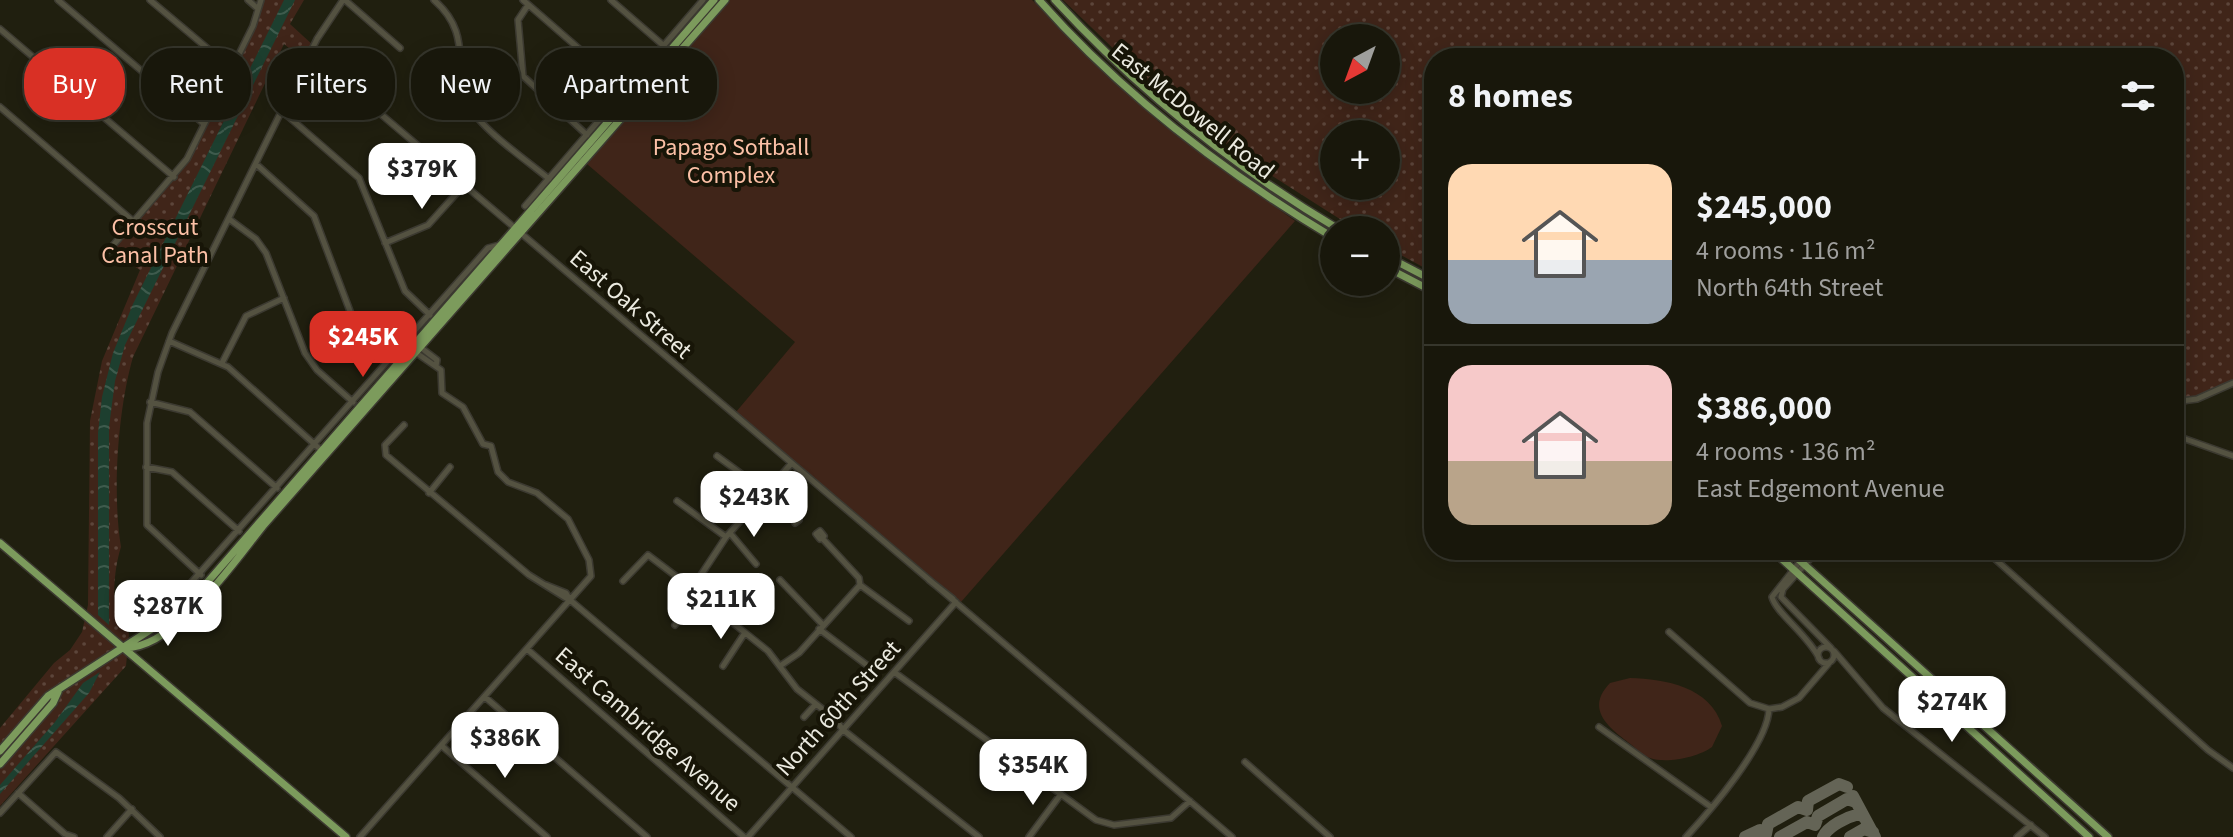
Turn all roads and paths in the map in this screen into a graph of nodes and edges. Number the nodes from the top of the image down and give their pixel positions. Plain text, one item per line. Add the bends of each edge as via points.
1 (58, 0) edge
2 (150, 0) edge
3 (248, 0) edge
4 (261, 0) edge
5 (344, 0) edge
6 (434, 0) edge
7 (611, 0) edge
8 (714, 0) edge
9 (725, 0) edge
10 (1039, 0) edge
11 (1055, 0) edge
12 (701, 1) edge
13 (525, 2) edge
14 (257, 8) junction
15 (0, 29) edge
16 (664, 46) joint
17 (207, 48) edge
18 (242, 48) edge
19 (314, 48) edge
20 (400, 48) dead end
21 (461, 48) edge
22 (577, 48) edge
23 (675, 48) edge
24 (681, 48) edge
25 (0, 107) edge
26 (206, 120) edge
27 (278, 120) edge
28 (292, 120) edge
29 (388, 120) edge
30 (482, 120) edge
31 (599, 120) edge
32 (616, 120) edge
33 (204, 124) junction
34 (587, 135) junction
35 (256, 164) junction
36 (174, 177) junction
37 (549, 179) junction
38 (464, 185) junction
39 (525, 206) dead end
40 (1320, 217) edge
41 (229, 219) junction
42 (134, 222) junction
43 (1320, 230) edge
44 (519, 232) junction
45 (385, 243) junction
46 (503, 244) junction
47 (109, 250) dead end
48 (1400, 263) edge
49 (1400, 274) edge
50 (1424, 276) edge
51 (1424, 287) edge
52 (284, 298) junction
53 (430, 315) junction
54 (169, 341) junction
55 (416, 348) junction
56 (391, 359) junction
57 (222, 363) junction
58 (2233, 383) edge
59 (2184, 401) edge
60 (150, 402) junction
61 (353, 402) junction
62 (404, 425) dead end
63 (2184, 439) edge
64 (313, 443) junction
65 (324, 452) junction
66 (717, 456) dead end
67 (2233, 456) edge
68 (791, 464) junction
69 (146, 467) junction
70 (450, 467) dead end
71 (277, 488) junction
72 (768, 490) junction
73 (429, 493) junction
74 (677, 501) dead end
75 (793, 515) dead end
76 (239, 531) junction
77 (728, 535) junction
78 (822, 538) dead end
79 (0, 543) edge
80 (1784, 560) edge
81 (1800, 560) edge
82 (1805, 560) edge
83 (1996, 560) edge
84 (1802, 562) junction
85 (756, 564) dead end
86 (1795, 570) junction
87 (201, 575) junction
88 (780, 580) dead end
89 (623, 581) dead end
90 (860, 585) junction
91 (698, 587) junction
92 (181, 594) dead end
93 (570, 600) junction
94 (956, 602) junction
95 (909, 621) dead end
96 (675, 625) dead end
97 (821, 627) junction
98 (1669, 632) dead end
99 (744, 634) junction
100 (123, 648) junction
101 (527, 649) junction
102 (1832, 650) junction
103 (1819, 658) junction
104 (1830, 662) junction
105 (1846, 664) junction
106 (723, 666) dead end
107 (779, 666) junction
108 (868, 666) dead end
109 (894, 672) junction
110 (1820, 676) junction
111 (58, 692) junction
112 (485, 697) junction
113 (815, 705) junction
114 (1769, 709) junction
115 (804, 717) dead end
116 (1599, 727) dead end
117 (843, 730) junction
118 (442, 746) junction
119 (0, 751) edge
120 (1245, 762) dead end
121 (0, 764) edge
122 (2233, 768) edge
123 (791, 788) junction
124 (18, 793) junction
125 (1061, 794) junction
126 (1190, 801) junction
127 (1711, 807) junction
128 (132, 809) junction
129 (0, 813) edge
130 (2031, 825) junction
131 (65, 836) edge
132 (74, 837) edge
133 (107, 837) edge
134 (160, 837) edge
135 (346, 837) edge
136 (360, 837) edge
137 (547, 837) edge
138 (647, 837) edge
139 (746, 837) edge
140 (851, 837) edge
141 (979, 837) edge
142 (1029, 837) edge
143 (1232, 837) edge
144 (1330, 837) edge
145 (1686, 837) edge
146 (2017, 837) edge
147 (2045, 837) edge
148 (2089, 837) edge
149 (2108, 837) edge

1 - 33 street
2 - 17 street
3 - 14 street
4 - 14 street
5 - 19 street
5 - 20 street
6 - 21 street via 459,32
7 - 16 street
8 - 23 main road
9 - 24 main road
10 - 43 main road, East McDowell Road via 1103,65 1188,138
11 - 40 main road, East McDowell Road via 1130,76 1269,185
12 - 16 street
13 - 22 street
13 - 34 street via 518,25 523,76
14 - 18 street
15 - 36 street
25 - 42 street
26 - 33 street
27 - 35 street
28 - 45 street via 359,178
29 - 38 street, East Oak Street
30 - 37 street
31 - 34 street
32 - 44 main road
33 - 36 street
34 - 37 street
35 - 41 street
35 - 56 street via 314,216 353,319
36 - 42 street
37 - 39 street
38 - 44 street, East Oak Street
38 - 45 street via 428,225
41 - 52 street via 266,253
41 - 54 street
42 - 47 street
44 - 46 main road
44 - 55 main road
44 - 68 street, East Oak Street
45 - 53 street via 405,291
46 - 53 street via 490,247
46 - 55 main road
48 - 50 main road
49 - 51 main road
52 - 57 street via 246,316
52 - 61 street via 305,353
53 - 56 street
54 - 57 street
54 - 60 street
55 - 65 main road
55 - 93 street via 441,370 442,393 463,407 483,444 491,446 498,472 508,482 537,493 568,519 591,569
56 - 61 street
57 - 64 street
58 - 59 street
60 - 69 street
60 - 71 street via 190,412
61 - 64 street
62 - 73 street via 383,450
63 - 67 street
64 - 65 street
64 - 71 street
65 - 100 main road via 205,591 161,634 138,647
66 - 72 street
68 - 72 street
68 - 94 street, East Oak Street
69 - 76 street via 172,472
69 - 87 street via 147,525
70 - 73 street
71 - 76 street
72 - 75 street
72 - 77 street
73 - 93 street
74 - 77 street
76 - 87 street
77 - 85 street
77 - 91 street
78 - 90 street
79 - 100 main road
80 - 86 main road
81 - 84 main road
82 - 84 street
83 - 122 street
84 - 86 street
84 - 149 main road
86 - 102 street via 1781,597
86 - 103 street via 1774,590 1773,603 1806,635
86 - 148 main road
87 - 92 street
88 - 97 street
89 - 91 street via 648,555
90 - 95 street
90 - 97 street
91 - 96 street
91 - 99 street
93 - 101 street
93 - 123 street
94 - 109 street, North 60th Street
94 - 126 street, East Oak Street
97 - 107 street via 799,653
97 - 108 street
98 - 114 street via 1750,703
99 - 106 street
99 - 107 street
100 - 111 main road
100 - 135 main road
101 - 112 street
101 - 139 street, East Cambridge Avenue
102 - 103 street via 1821,649
102 - 104 street
102 - 105 street
103 - 104 street
103 - 110 street
104 - 105 street
104 - 110 street
105 - 130 street via 1883,708
107 - 113 street
109 - 117 street, North 60th Street
109 - 125 street
110 - 114 street via 1789,704
111 - 119 main road via 48,696
111 - 121 main road
112 - 118 street
112 - 138 street
113 - 115 street
113 - 117 street
114 - 127 street via 1766,728
116 - 127 street
117 - 123 street, North 60th Street
117 - 141 street
118 - 136 street
118 - 137 street
120 - 144 street
123 - 139 street, North 60th Street
123 - 140 street
124 - 128 street via 56,752
124 - 129 street
124 - 131 street
125 - 126 street via 1096,820 1114,825 1171,818
125 - 142 street
126 - 143 street, East Oak Street
127 - 145 street
128 - 133 street
128 - 134 street
130 - 146 street
130 - 147 street
131 - 132 street

